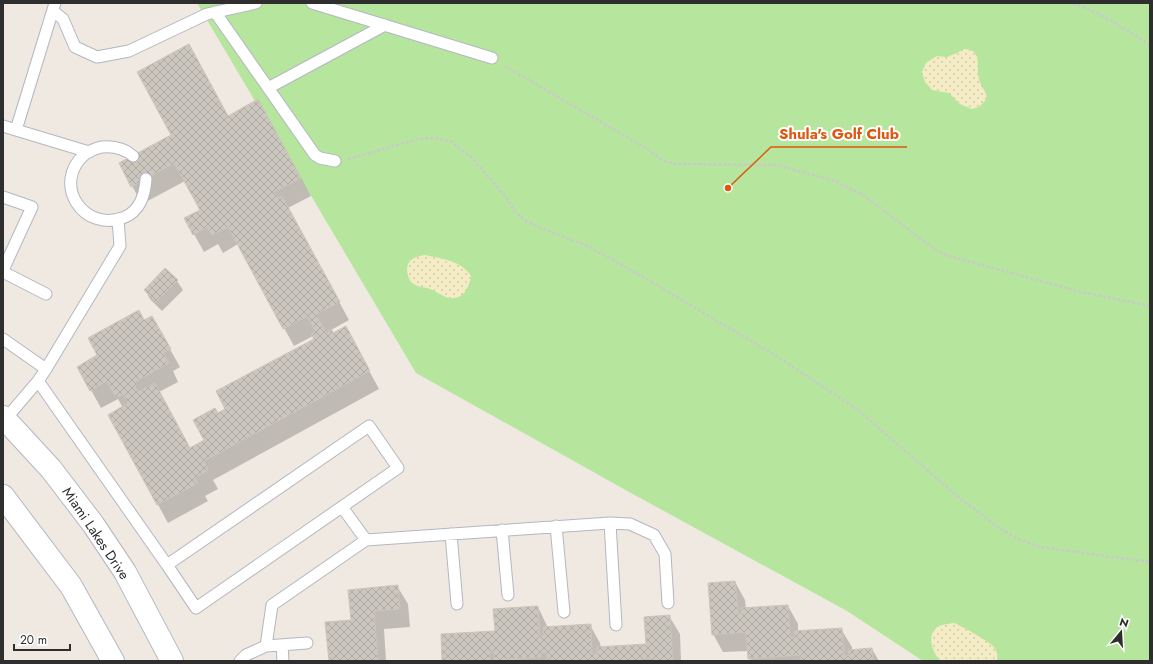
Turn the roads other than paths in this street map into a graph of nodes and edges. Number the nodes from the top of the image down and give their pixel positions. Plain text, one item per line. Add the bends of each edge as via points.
1 (256, 3) edge
2 (312, 3) edge
3 (54, 7) edge
4 (215, 12) junction
5 (384, 25) junction
6 (492, 58) road end
7 (268, 88) junction
8 (3, 126) edge
9 (16, 130) junction
10 (89, 152) junction
11 (133, 156) dead end
12 (335, 161) road end
13 (146, 179) dead end
14 (3, 197) edge
15 (118, 219) junction
16 (3, 271) edge
17 (46, 294) dead end
18 (3, 339) edge
19 (46, 369) junction
20 (38, 381) junction
21 (4, 419) edge
22 (3, 496) edge
23 (342, 507) junction
24 (610, 522) junction
25 (556, 526) junction
26 (502, 530) junction
27 (451, 534) junction
28 (366, 540) junction
29 (166, 565) junction
30 (508, 595) dead end
31 (668, 603) dead end
32 (457, 604) dead end
33 (564, 612) dead end
34 (616, 625) dead end
35 (307, 643) dead end
36 (282, 645) junction
37 (266, 646) junction
38 (113, 661) edge
39 (172, 661) edge
40 (240, 661) edge
41 (283, 661) edge

1 - 4 lane
2 - 5 lane
3 - 4 lane via 63,19 75,47 97,57 129,51
3 - 9 lane
4 - 7 lane
5 - 6 lane
5 - 7 lane
7 - 12 lane via 315,155
8 - 9 lane
9 - 10 lane
10 - 11 lane via 98,147 109,146 120,148
10 - 15 lane via 74,167 71,177 74,198 79,208 88,215 108,221
13 - 15 lane via 144,195 136,209
14 - 16 lane via 32,207
15 - 19 lane via 120,246
16 - 17 lane
18 - 19 lane
19 - 20 lane
20 - 21 lane
20 - 29 lane
21 - 39 main road, Miami Lakes Drive via 51,469 93,524 125,572
22 - 38 main road via 71,586
23 - 28 lane
23 - 29 lane via 196,608
23 - 29 lane via 398,468 369,426
24 - 25 lane
24 - 31 lane via 630,524 654,535 665,554
24 - 34 lane
25 - 26 lane
25 - 33 lane
26 - 27 lane
26 - 30 lane
27 - 28 lane
27 - 32 lane
28 - 37 lane via 272,605
35 - 36 lane
36 - 37 lane
36 - 41 lane
37 - 40 lane via 246,654

